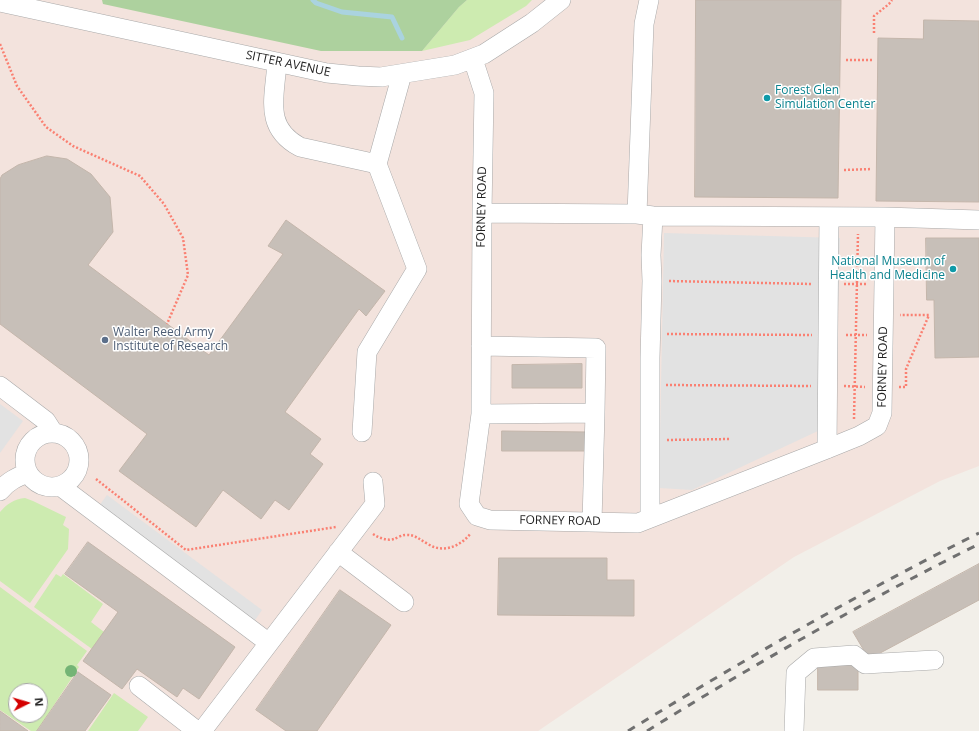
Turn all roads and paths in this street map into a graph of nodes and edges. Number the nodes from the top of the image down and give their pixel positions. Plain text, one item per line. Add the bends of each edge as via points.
1 (561, 0) edge
2 (649, 0) edge
3 (892, 0) edge
4 (0, 2) edge
5 (874, 32) dead end
6 (0, 44) edge
7 (473, 59) junction
8 (846, 60) dead end
9 (873, 60) dead end
10 (277, 62) junction
11 (402, 74) junction
12 (377, 164) junction
13 (872, 169) dead end
14 (844, 170) dead end
15 (482, 213) junction
16 (645, 215) junction
17 (829, 217) junction
18 (885, 217) junction
19 (979, 220) edge
20 (858, 234) dead end
21 (652, 281) junction
22 (816, 284) dead end
23 (841, 284) dead end
24 (857, 284) junction
25 (884, 285) junction
26 (899, 315) dead end
27 (167, 324) dead end
28 (650, 334) junction
29 (815, 335) dead end
30 (841, 335) dead end
31 (856, 335) junction
32 (883, 335) junction
33 (481, 346) junction
34 (650, 385) junction
35 (0, 386) edge
36 (815, 386) dead end
37 (839, 386) dead end
38 (855, 387) junction
39 (871, 387) dead end
40 (895, 387) dead end
41 (595, 413) junction
42 (481, 414) junction
43 (854, 421) dead end
44 (53, 432) junction
45 (362, 432) dead end
46 (730, 439) dead end
47 (650, 440) junction
48 (827, 449) junction
49 (28, 473) junction
50 (96, 479) dead end
51 (373, 482) dead end
52 (60, 486) junction
53 (0, 491) edge
54 (482, 518) junction
55 (650, 518) junction
56 (592, 522) junction
57 (336, 527) dead end
58 (367, 531) dead end
59 (338, 552) junction
60 (404, 602) dead end
61 (269, 643) junction
62 (934, 660) dead end
63 (138, 686) dead end
64 (197, 731) edge
65 (202, 731) edge
66 (794, 731) edge

1 - 7 street, SITTER AVENUE via 532,23
2 - 16 street via 644,24
3 - 5 path via 874,16
4 - 10 street, SITTER AVENUE
6 - 27 path via 17,86 46,127 73,146 140,176 164,204 183,238 188,275
7 - 11 street, SITTER AVENUE via 455,66
7 - 15 street, FORNEY ROAD via 484,93
8 - 9 path
10 - 11 street, SITTER AVENUE via 327,73 358,76 381,77
10 - 12 street via 273,111 281,133 300,147
11 - 12 street
12 - 45 street via 417,269 367,352
13 - 14 path
15 - 16 street
15 - 33 street, FORNEY ROAD
16 - 17 street
16 - 21 street
17 - 18 street
17 - 48 street
18 - 19 street
18 - 25 street, FORNEY ROAD
20 - 24 path
21 - 22 path
21 - 28 street
23 - 24 path
24 - 25 path
24 - 31 path
25 - 32 street, FORNEY ROAD
26 - 40 path via 929,314 906,369 906,387
28 - 29 path
28 - 34 street
30 - 31 path
31 - 32 path
31 - 38 path
32 - 48 street, FORNEY ROAD via 882,413 877,426
33 - 41 street via 596,348
33 - 42 street, FORNEY ROAD
34 - 36 path
34 - 47 street
35 - 44 street via 46,421
37 - 38 path
38 - 39 path
38 - 43 path
41 - 42 street
41 - 56 street
42 - 54 street, FORNEY ROAD via 469,504 476,516
44 - 49 street via 44,433 31,443 25,459
44 - 52 street via 65,436 75,444 80,460 74,476
46 - 47 path
47 - 55 street
48 - 55 street, FORNEY ROAD
49 - 52 street via 44,485
49 - 53 street via 14,478
50 - 57 path via 186,550
51 - 59 street via 375,504
52 - 61 street
54 - 56 street, FORNEY ROAD
54 - 58 path via 465,541 439,549 418,537 405,535 391,540
55 - 56 street, FORNEY ROAD via 638,523
59 - 60 street
59 - 61 street
61 - 65 street
62 - 66 street via 865,664 854,655 814,658 796,673
63 - 64 street

